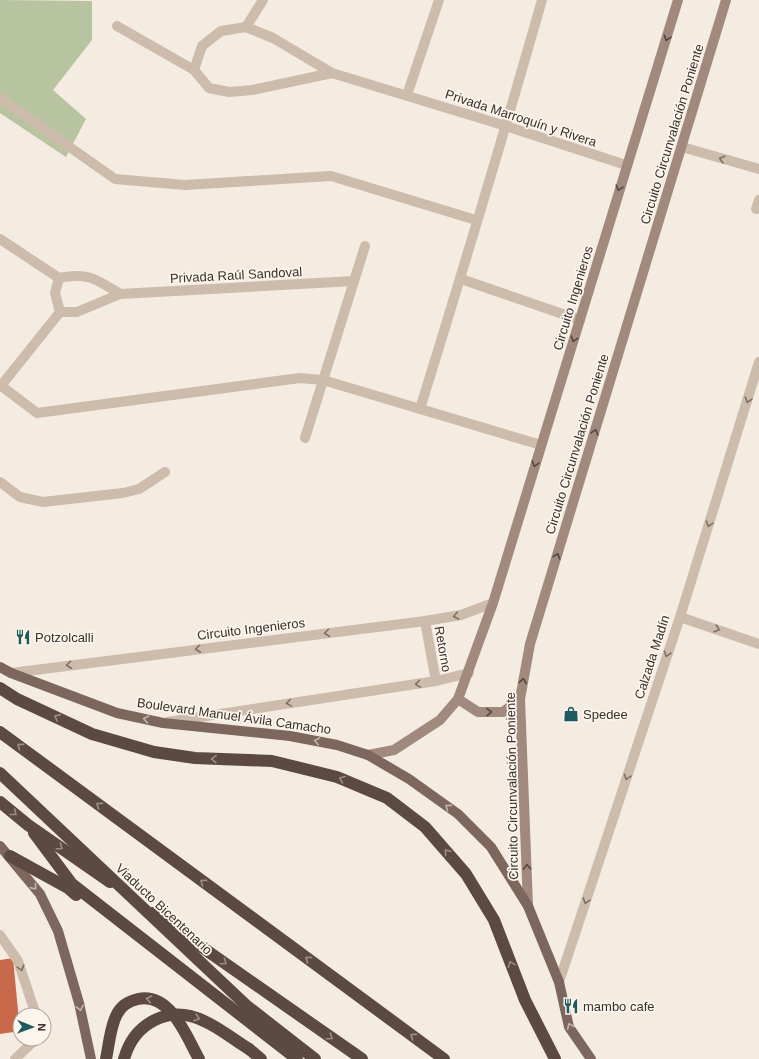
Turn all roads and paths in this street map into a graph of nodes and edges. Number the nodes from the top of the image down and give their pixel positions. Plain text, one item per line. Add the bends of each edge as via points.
1 (263, 0) edge
2 (439, 0) edge
3 (542, 0) edge
4 (678, 0) edge
5 (726, 0) edge
6 (117, 26) dead end
7 (246, 27) junction
8 (194, 70) junction
9 (332, 73) junction
10 (407, 95) junction
11 (0, 98) edge
12 (506, 126) junction
13 (682, 147) junction
14 (626, 165) junction
15 (759, 169) edge
16 (476, 220) junction
17 (0, 239) edge
18 (365, 246) dead end
19 (59, 278) junction
20 (461, 279) junction
21 (354, 281) junction
22 (120, 294) junction
23 (60, 312) junction
24 (580, 320) junction
25 (759, 362) edge
26 (323, 380) junction
27 (0, 386) edge
28 (420, 409) junction
29 (305, 438) dead end
30 (541, 445) junction
31 (165, 472) dead end
32 (0, 482) edge
33 (493, 603) junction
34 (680, 617) junction
35 (426, 621) junction
36 (759, 644) edge
37 (0, 667) edge
38 (11, 672) junction
39 (469, 673) junction
40 (436, 681) junction
41 (0, 688) edge
42 (458, 699) junction
43 (520, 699) junction
44 (163, 723) junction
45 (0, 732) edge
46 (368, 755) junction
47 (0, 773) edge
48 (0, 802) edge
49 (28, 824) junction
50 (0, 846) edge
51 (10, 856) junction
52 (528, 906) junction
53 (0, 935) edge
54 (559, 982) junction
55 (33, 1007) edge
56 (28, 1047) edge
57 (15, 1059) edge
58 (91, 1059) edge
59 (106, 1059) edge
60 (124, 1059) edge
61 (199, 1059) edge
62 (261, 1059) edge
63 (287, 1059) edge
64 (297, 1059) edge
65 (315, 1059) edge
66 (362, 1059) edge
67 (444, 1059) edge
68 (555, 1059) edge
69 (591, 1059) edge

1 - 7 street
2 - 10 street
3 - 12 street
4 -> 14 main road, Circuito Ingenieros
5 - 13 main road, Circuito Circunvalación Poniente
6 - 8 street, Privada Marroquín y Rivera
7 - 8 street via 221,31 202,46
7 - 9 street, Privada Marroquín y Rivera via 273,38
8 - 9 street, Privada Marroquín y Rivera via 209,88 229,92 252,90
9 - 10 street, Privada Marroquín y Rivera
10 - 12 street, Privada Marroquín y Rivera
11 - 16 street via 115,179 185,185 331,176
12 - 14 street, Privada Marroquín y Rivera
12 - 16 street
15 -> 13 street
43 -> 13 main road, Circuito Circunvalación Poniente via 530,644
14 -> 24 main road, Circuito Ingenieros
16 - 20 street
17 - 19 street
18 - 21 street
19 - 22 street via 78,274 98,280
19 - 23 street via 55,293
20 - 24 street
20 - 28 street
21 - 22 street, Privada Raúl Sandoval
21 - 26 street
22 - 23 street, Privada Raúl Sandoval via 77,312
23 - 27 street
24 -> 30 main road, Circuito Ingenieros
25 -> 34 street, Calzada Madín
26 - 27 street via 300,378 37,413
26 - 28 street
26 - 29 street
28 - 30 street
30 -> 33 main road, Circuito Ingenieros
31 - 32 street via 139,489 123,494 43,502 20,497
33 -> 35 street, Circuito Ingenieros via 461,615
33 - 39 main road, Circuito Ingenieros
34 -> 36 street
34 -> 54 street, Calzada Madín
35 -> 38 street, Circuito Ingenieros
35 - 40 street, Retorno
37 - 38 main road, Boulevard Manuel Ávila Camacho
44 -> 38 main road, Boulevard Manuel Ávila Camacho via 117,713
39 - 40 street
39 - 42 main road, Circuito Ingenieros
40 -> 44 street
68 -> 41 highway via 525,1000 494,920 466,874 425,827 387,798 337,777 272,761 195,758 154,752 92,734 17,699
42 -> 43 main road via 478,712 503,712
42 - 46 main road, Circuito Ingenieros via 440,720 394,750
52 -> 43 main road, Circuito Circunvalación Poniente
46 -> 44 main road, Boulevard Manuel Ávila Camacho via 337,745 290,736
67 -> 45 highway
52 -> 46 main road, Boulevard Manuel Ávila Camacho via 491,847 458,814 409,778
47 - 65 highway, Viaducto Bicentenario, bridge via 247,1006
48 -> 49 highway
49 - 64 highway via 72,884
49 -> 66 highway
50 - 51 main road
51 -> 58 main road via 40,894 58,931 79,1003
51 - 63 highway via 68,888
52 - 54 main road, Boulevard Manuel Ávila Camacho
53 -> 55 street via 18,961
69 -> 54 main road, Boulevard Manuel Ávila Camacho via 569,1027
56 - 57 street
61 -> 59 highway via 175,1017 166,1007 159,1002 142,998 128,1002 117,1015
60 -> 62 highway, bridge via 128,1046 138,1032 151,1022 176,1015 192,1016 204,1021

